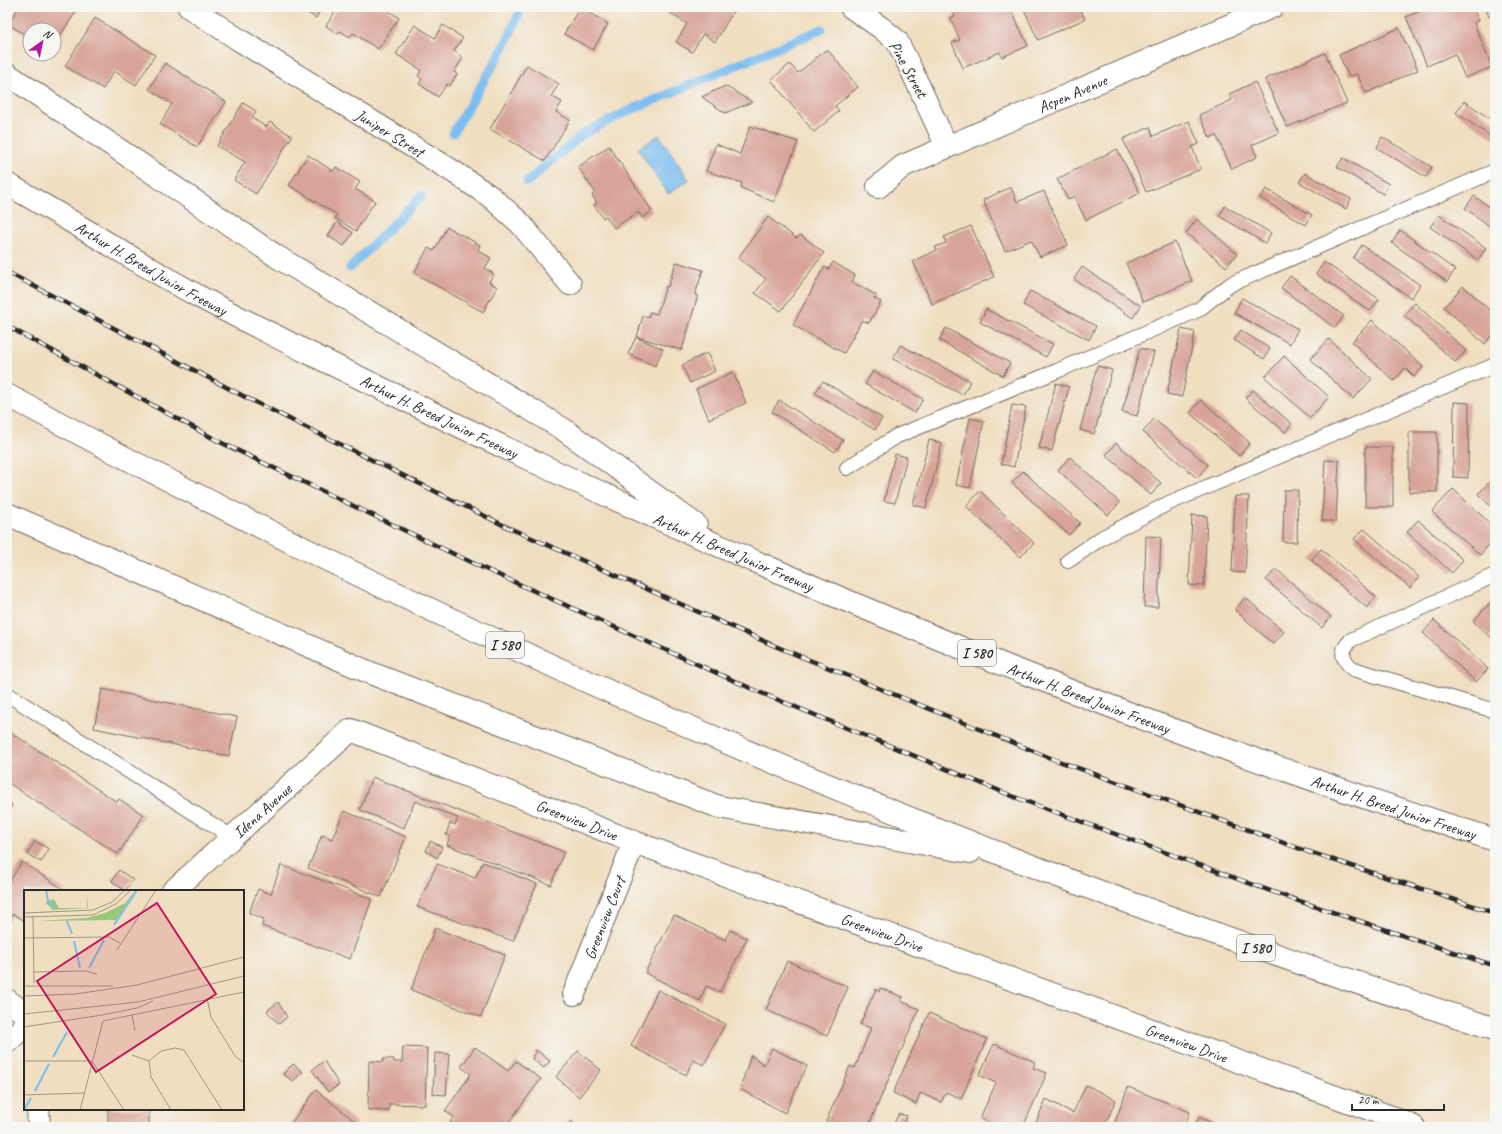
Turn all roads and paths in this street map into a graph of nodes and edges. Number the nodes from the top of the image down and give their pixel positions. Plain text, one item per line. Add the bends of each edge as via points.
1 (189, 7) edge
2 (851, 7) edge
3 (1272, 7) edge
4 (7, 74) edge
5 (947, 147) junction
6 (1495, 171) edge
7 (7, 184) edge
8 (878, 188) dead end
9 (570, 284) dead end
10 (1495, 365) edge
11 (7, 395) edge
12 (847, 468) dead end
13 (7, 514) edge
14 (733, 552) junction
15 (1068, 561) dead end
16 (1495, 575) edge
17 (7, 694) edge
18 (1495, 711) edge
19 (351, 730) joint
20 (232, 838) junction
21 (1495, 840) edge
22 (634, 842) junction
23 (1019, 861) junction
24 (174, 890) edge
25 (574, 994) dead end
26 (7, 1000) edge
27 (24, 1013) edge
28 (24, 1027) edge
29 (1495, 1029) edge
30 (7, 1042) edge
31 (38, 1110) edge
32 (1392, 1123) edge
33 (39, 1127) edge
34 (1414, 1127) edge

1 - 9 main road, Juniper Street via 491,197 520,222
2 - 5 main road, Pine Street via 897,41
3 - 5 main road, Aspen Avenue
4 - 14 main road via 276,256 564,429
5 - 8 main road, Aspen Avenue via 903,166
6 - 12 lane via 1231,284 1198,310 897,436
7 - 14 main road, Arthur H. Breed Junior Freeway / I 580 via 199,296 375,386 620,502
10 - 15 lane via 1169,504 1103,537
11 - 23 main road, I 580 via 279,536 522,652 771,761
13 - 23 main road via 373,674 719,807
14 - 21 main road, Arthur H. Breed Junior Freeway / I 580 via 1100,702
16 - 18 lane via 1351,640 1345,646 1343,655 1346,663 1353,669
17 - 20 lane
19 - 20 main road, Idena Avenue
19 - 22 main road, Greenview Drive
20 - 24 main road, Idena Avenue
22 - 25 main road, Greenview Court
22 - 32 main road, Greenview Drive
23 - 29 main road, I 580 via 1271,954
26 - 27 main road
28 - 30 main road
31 - 33 main road
32 - 34 main road, Greenview Drive

